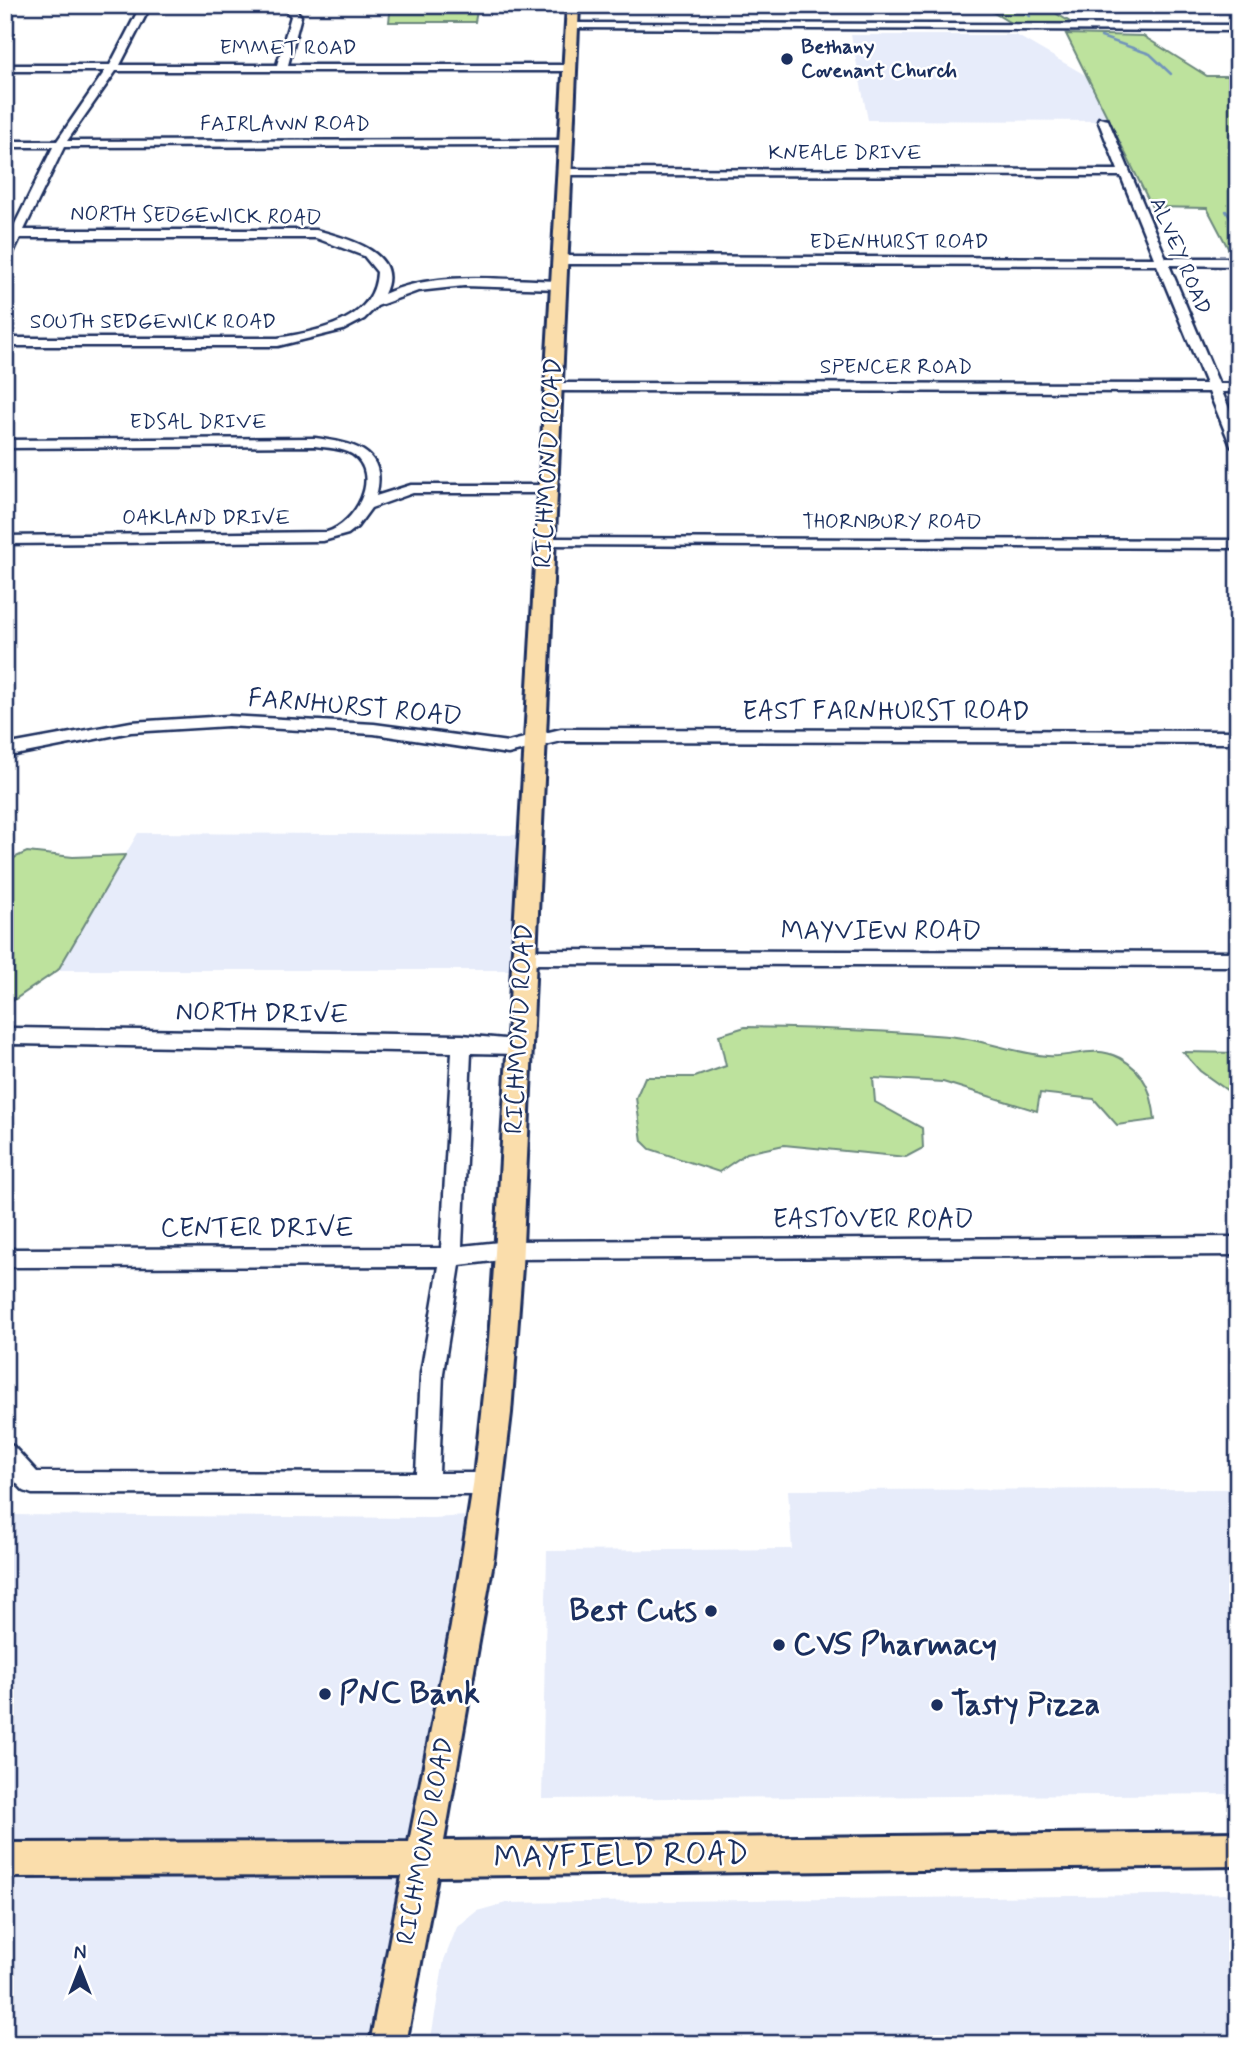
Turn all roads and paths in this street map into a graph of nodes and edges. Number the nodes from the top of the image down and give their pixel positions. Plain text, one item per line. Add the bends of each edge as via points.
1 (146, 5) edge
2 (286, 5) edge
3 (572, 15) edge
4 (1238, 28) edge
5 (282, 67) junction
6 (5, 68) edge
7 (113, 68) junction
8 (570, 68) junction
9 (1103, 120) dead end
10 (566, 143) junction
11 (5, 144) edge
12 (60, 144) junction
13 (564, 172) junction
14 (1125, 173) junction
15 (11, 234) edge
16 (5, 257) edge
17 (560, 260) junction
18 (1162, 262) junction
19 (1238, 262) edge
20 (380, 265) junction
21 (433, 284) junction
22 (559, 285) junction
23 (373, 303) junction
24 (5, 342) edge
25 (553, 387) junction
26 (1214, 388) junction
27 (1238, 388) edge
28 (5, 444) edge
29 (1238, 446) edge
30 (371, 474) junction
31 (411, 489) junction
32 (548, 489) junction
33 (366, 505) junction
34 (5, 540) edge
35 (545, 542) junction
36 (1238, 544) edge
37 (1238, 737) edge
38 (535, 743) junction
39 (5, 751) edge
40 (524, 957) junction
41 (1238, 959) edge
42 (5, 1040) edge
43 (462, 1044) junction
44 (519, 1046) junction
45 (1238, 1246) edge
46 (509, 1250) junction
47 (451, 1257) junction
48 (5, 1258) edge
49 (5, 1454) edge
50 (427, 1483) junction
51 (488, 1484) junction
52 (1238, 1849) edge
53 (423, 1858) junction
54 (5, 1860) edge
55 (388, 2044) edge

1 - 7 street
2 - 5 street via 296,16
3 - 4 street
3 - 8 main road, RICHMOND ROAD
5 - 7 street, EMMET ROAD
5 - 8 street, EMMET ROAD
6 - 7 street, EMMET ROAD
7 - 12 street
8 - 10 main road, RICHMOND ROAD
9 - 14 street, ALVEY ROAD
10 - 12 street, FAIRLAWN ROAD
10 - 13 main road, RICHMOND ROAD
11 - 12 street, FAIRLAWN ROAD
12 - 15 street
13 - 14 street, KNEALE DRIVE
13 - 17 main road, RICHMOND ROAD
14 - 18 street, ALVEY ROAD
15 - 16 street
15 - 20 street, NORTH SEDGEWICK ROAD via 299,233 362,248
17 - 18 street, EDENHURST ROAD
17 - 22 main road, RICHMOND ROAD
18 - 19 street, EDENHURST ROAD
18 - 26 street, ALVEY ROAD
20 - 21 street, NORTH SEDGEWICK ROAD via 398,276
20 - 23 street via 382,284
21 - 22 street
21 - 23 street, SOUTH SEDGEWICK ROAD via 408,288
22 - 25 main road, RICHMOND ROAD
23 - 24 street, SOUTH SEDGEWICK ROAD via 349,324 278,342
25 - 26 street, SPENCER ROAD
25 - 32 main road, RICHMOND ROAD
26 - 27 street, SPENCER ROAD
26 - 29 street, ALVEY ROAD
28 - 30 street, EDSAL DRIVE via 315,442 357,451
30 - 31 street
30 - 33 street, OAKLAND DRIVE via 372,492
31 - 32 street
31 - 33 street
32 - 35 main road, RICHMOND ROAD
33 - 34 street, OAKLAND DRIVE via 342,532 311,538
35 - 36 street, THORNBURY ROAD
35 - 38 main road, RICHMOND ROAD
37 - 38 street, EAST FARNHURST ROAD via 561,735
38 - 39 street, FARNHURST ROAD via 508,748 374,729 228,721 131,727
38 - 40 main road, RICHMOND ROAD
40 - 41 street, MAYVIEW ROAD
40 - 44 main road, RICHMOND ROAD
42 - 43 street, NORTH DRIVE
43 - 44 street, NORTH DRIVE
43 - 47 street
44 - 46 main road, RICHMOND ROAD
45 - 46 street, EASTOVER ROAD
46 - 47 street, CENTER DRIVE
46 - 51 main road, RICHMOND ROAD
47 - 48 street, CENTER DRIVE
47 - 50 street via 432,1373
49 - 50 street via 32,1483
50 - 51 street
51 - 53 main road, RICHMOND ROAD
52 - 53 main road, MAYFIELD ROAD
53 - 54 main road, MAYFIELD ROAD
53 - 55 main road, RICHMOND ROAD

